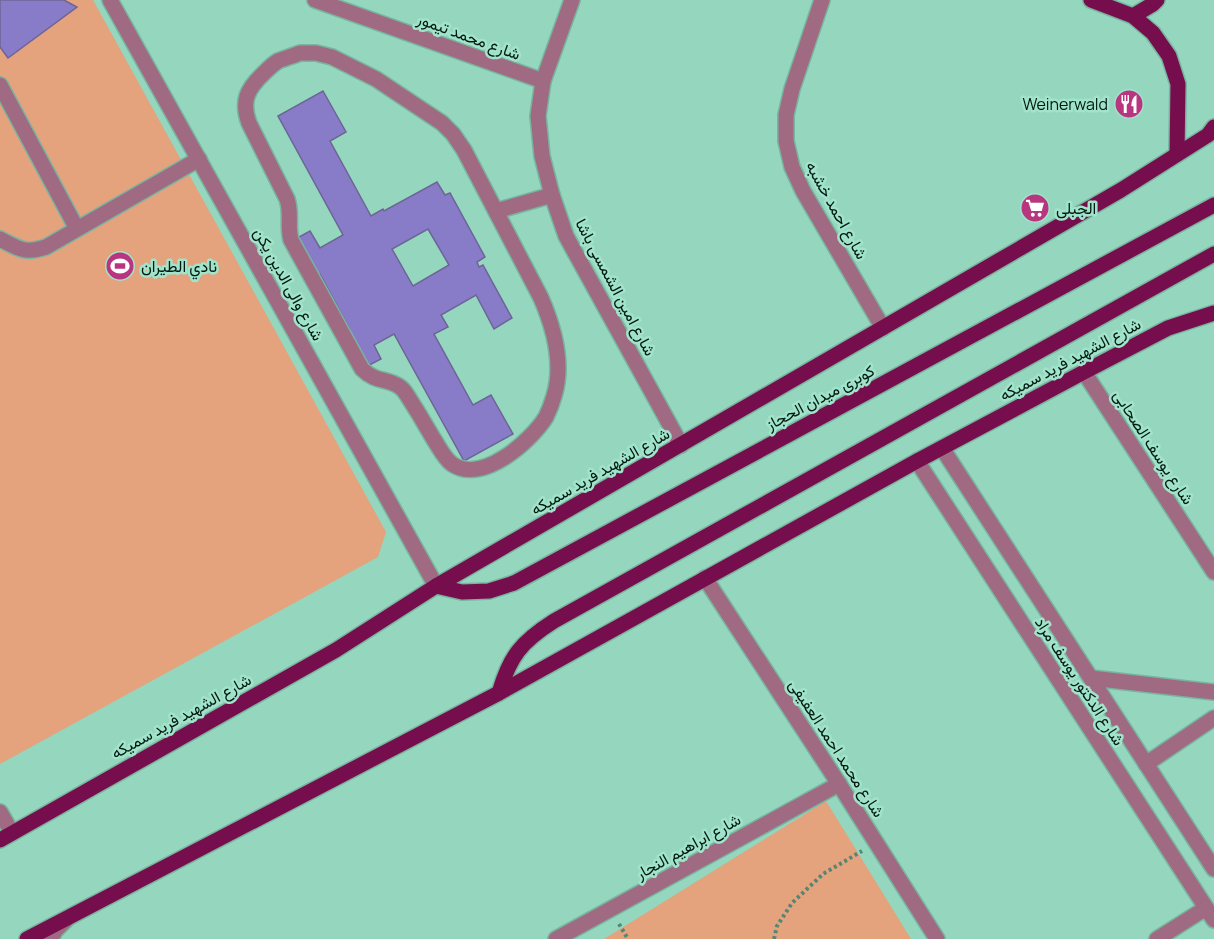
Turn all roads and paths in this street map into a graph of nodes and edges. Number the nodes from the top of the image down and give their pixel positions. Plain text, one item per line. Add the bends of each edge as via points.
1 (110, 0) edge
2 (315, 0) edge
3 (572, 0) edge
4 (822, 0) edge
5 (1091, 0) edge
6 (1157, 0) edge
7 (1133, 16) junction
8 (543, 81) junction
9 (0, 85) edge
10 (8, 100) junction
11 (0, 114) edge
12 (1212, 132) edge
13 (1177, 154) junction
14 (199, 159) junction
15 (552, 195) junction
16 (1214, 205) edge
17 (496, 211) junction
18 (77, 229) junction
19 (0, 239) edge
20 (1214, 254) edge
21 (1214, 313) edge
22 (883, 328) junction
23 (1084, 372) junction
24 (681, 445) junction
25 (942, 448) junction
26 (917, 461) junction
27 (1214, 572) edge
28 (705, 578) junction
29 (436, 586) junction
30 (1091, 678) junction
31 (1214, 692) edge
32 (498, 693) junction
33 (1214, 718) edge
34 (1146, 764) junction
35 (839, 784) junction
36 (0, 812) edge
37 (6, 836) edge
38 (876, 843) junction
39 (1214, 869) edge
40 (1210, 914) edge
41 (66, 919) junction
42 (27, 939) edge
43 (51, 939) edge
44 (556, 939) edge
45 (774, 939) edge
46 (937, 939) edge
47 (1157, 939) edge

1 - 14 street, شارع والى الدين يكن
2 - 8 street, شارع محمد تيمور
3 - 8 street, شارع امين الشمسى باشا
4 - 22 street, شارع احمد خشبه via 792,89 786,141 792,168 803,191
5 - 7 main road
6 - 7 main road
7 - 13 main road via 1153,33 1169,56 1178,84
8 - 15 street, شارع امين الشمسى باشا via 538,116 542,156
9 - 10 street
10 - 11 street
10 - 18 street
12 - 13 main road, شارع الشهيد فريد سميكه
13 - 22 main road, شارع الشهيد فريد سميكه
14 - 18 street
14 - 29 street, شارع والى الدين يكن
15 - 17 street
15 - 24 street, شارع امين الشمسى باشا via 566,236
16 - 29 main road, كوبرى ميدان الحجاز via 514,583 489,591 462,592
17 - 17 street via 549,318 558,372 555,395 546,416 515,452 477,469 464,469 443,454 400,387 378,380 362,369 291,240 290,207 245,113 249,91 276,62 300,53 332,57 376,79 442,123 465,150
18 - 19 street via 33,251 21,250
20 - 32 main road via 554,621 518,651
21 - 23 main road, شارع الشهيد فريد سميكه via 1168,328
22 - 24 main road, شارع الشهيد فريد سميكه
23 - 25 main road, شارع الشهيد فريد سميكه
23 - 27 street, شارع يوسف الصحابى
24 - 29 main road, شارع الشهيد فريد سميكه
25 - 26 main road, شارع الشهيد فريد سميكه
25 - 30 street, شارع الدكتور يوسف مراد
26 - 28 main road, شارع الشهيد فريد سميكه
26 - 40 street, شارع الدكتور يوسف مراد
28 - 32 main road, شارع الشهيد فريد سميكه
28 - 35 street, شارع محمد احمد العفيفى
29 - 37 main road, شارع الشهيد فريد سميكه via 336,650
30 - 31 street
30 - 34 street, شارع الدكتور يوسف مراد
32 - 41 main road, شارع الشهيد فريد سميكه
33 - 34 street
34 - 39 street, شارع الدكتور يوسف مراد
35 - 38 street, شارع محمد احمد العفيفى
35 - 44 street, شارع ابراهيم النجار
36 - 37 street
38 - 45 path via 823,874 792,903 777,926
38 - 46 street, شارع محمد احمد العفيفى
40 - 47 street
41 - 42 main road, شارع الشهيد فريد سميكه
41 - 43 street

